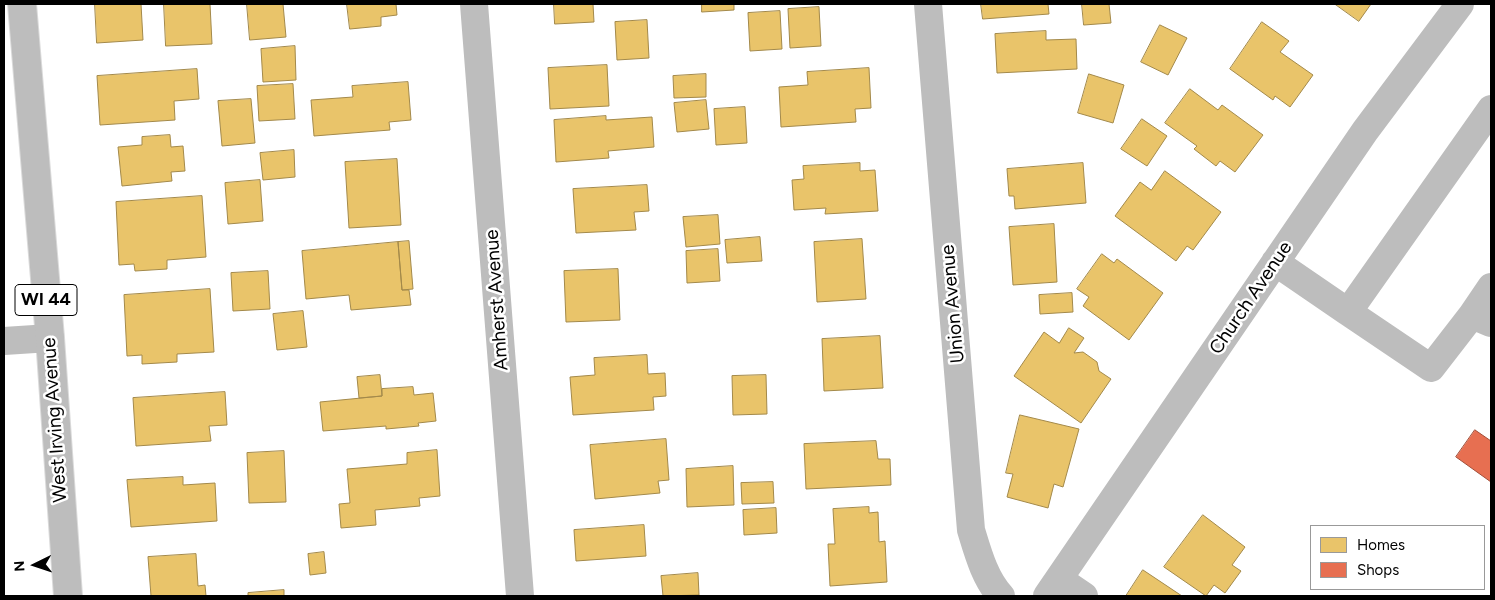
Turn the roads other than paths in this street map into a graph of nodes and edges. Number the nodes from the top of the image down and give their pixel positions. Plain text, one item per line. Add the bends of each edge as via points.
1 (22, 4) edge
2 (474, 4) edge
3 (928, 4) edge
4 (1460, 4) edge
5 (1491, 110) edge
6 (1275, 262) junction
7 (1491, 287) edge
8 (1348, 312) junction
9 (1482, 319) edge
10 (50, 338) junction
11 (4, 341) edge
12 (1054, 588) edge
13 (68, 596) edge
14 (520, 596) edge
15 (1001, 596) edge
16 (1084, 596) edge

1 - 10 street, West Irving Avenue / WI 44
2 - 14 street, Amherst Avenue
3 - 15 street, Union Avenue via 971,530 980,560
4 - 6 street, Church Avenue via 1365,131
5 - 8 street
6 - 8 street
6 - 12 street, Church Avenue
7 - 9 street
8 - 9 street via 1431,368
10 - 11 street
10 - 13 street, West Irving Avenue / WI 44
12 - 16 street

